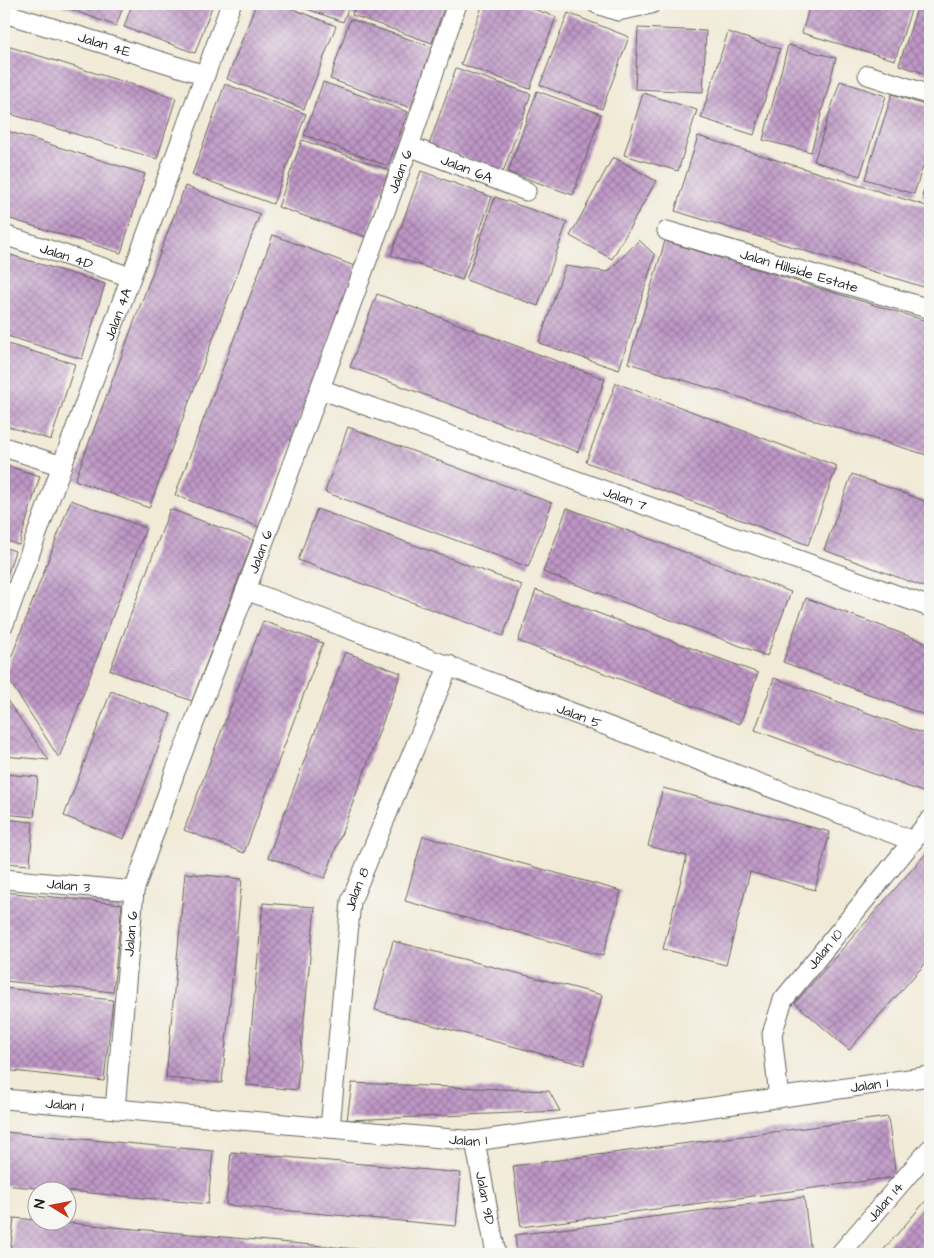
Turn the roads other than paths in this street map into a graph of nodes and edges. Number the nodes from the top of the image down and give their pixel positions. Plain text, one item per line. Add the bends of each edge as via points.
1 (231, 4) edge
2 (457, 4) edge
3 (597, 4) edge
4 (651, 4) edge
5 (31, 12) edge
6 (4, 13) edge
7 (205, 75) junction
8 (868, 75) dead end
9 (930, 95) edge
10 (409, 146) junction
11 (526, 191) dead end
12 (668, 231) dead end
13 (4, 235) edge
14 (131, 277) junction
15 (930, 310) edge
16 (320, 389) junction
17 (4, 447) edge
18 (62, 466) junction
19 (246, 590) junction
20 (930, 607) edge
21 (4, 624) edge
22 (449, 665) junction
23 (930, 820) edge
24 (914, 841) junction
25 (4, 879) edge
26 (134, 891) junction
27 (930, 1076) edge
28 (779, 1098) junction
29 (4, 1099) edge
30 (115, 1109) junction
31 (330, 1128) junction
32 (475, 1141) junction
33 (930, 1149) edge
34 (496, 1254) edge
35 (840, 1254) edge

1 - 7 street, Jalan 4A
2 - 10 street, Jalan 6
3 - 4 street via 618,11
5 - 6 street, Jalan 4E
5 - 7 street, Jalan 4E
7 - 14 street, Jalan 4A
8 - 9 street
10 - 11 street, Jalan 6A
10 - 16 street, Jalan 6
12 - 15 street, Jalan Hillside Estate
13 - 14 street, Jalan 4D
14 - 18 street, Jalan 4A
16 - 19 street, Jalan 6
16 - 20 street, Jalan 7
17 - 18 street
18 - 21 street, Jalan 4A
19 - 22 street, Jalan 5
19 - 26 street, Jalan 6
22 - 24 street, Jalan 5
22 - 31 street, Jalan 8 via 351,901
23 - 24 street, Jalan 10
24 - 28 street, Jalan 10 via 783,1000 772,1034
25 - 26 street, Jalan 3
26 - 30 street, Jalan 6
27 - 28 street, Jalan 1
28 - 32 street, Jalan 1
29 - 30 street, Jalan 1
30 - 31 street, Jalan 1
31 - 32 street, Jalan 1
32 - 34 street, Jalan 9D
33 - 35 street, Jalan 14

